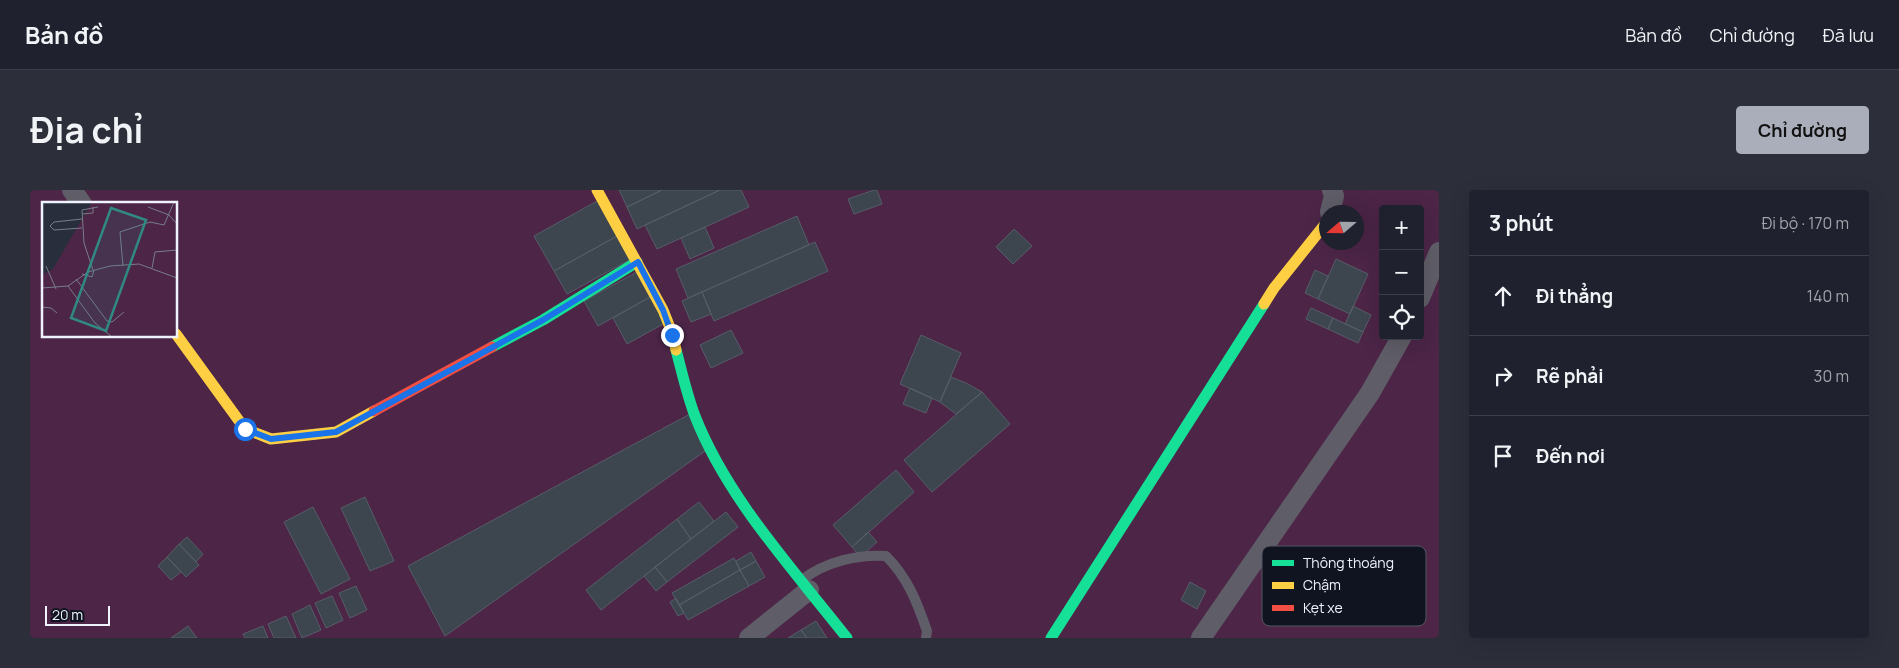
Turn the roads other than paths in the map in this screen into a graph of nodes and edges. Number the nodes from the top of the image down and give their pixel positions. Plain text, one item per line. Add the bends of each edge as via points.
1 (72, 190) edge
2 (597, 190) edge
3 (1332, 190) edge
4 (81, 202) edge
5 (1332, 205) edge
6 (1319, 232) edge
7 (1439, 252) edge
8 (638, 262) junction
9 (1421, 295) edge
10 (178, 337) edge
11 (1400, 340) edge
12 (1265, 546) edge
13 (1262, 550) edge
14 (805, 585) junction
15 (750, 638) edge
16 (847, 638) edge
17 (926, 638) edge
18 (1051, 638) edge
19 (1202, 638) edge

1 - 4 street
2 - 8 street
3 - 5 street
6 - 18 street via 1274,288
7 - 9 street
8 - 10 street via 543,320 336,432 271,439 245,429
8 - 14 street via 663,310 695,416 717,460 743,505
11 - 12 street via 1370,393
13 - 19 street
14 - 15 street
14 - 16 street
14 - 17 lane via 825,565 871,555 886,556 911,588 927,631

